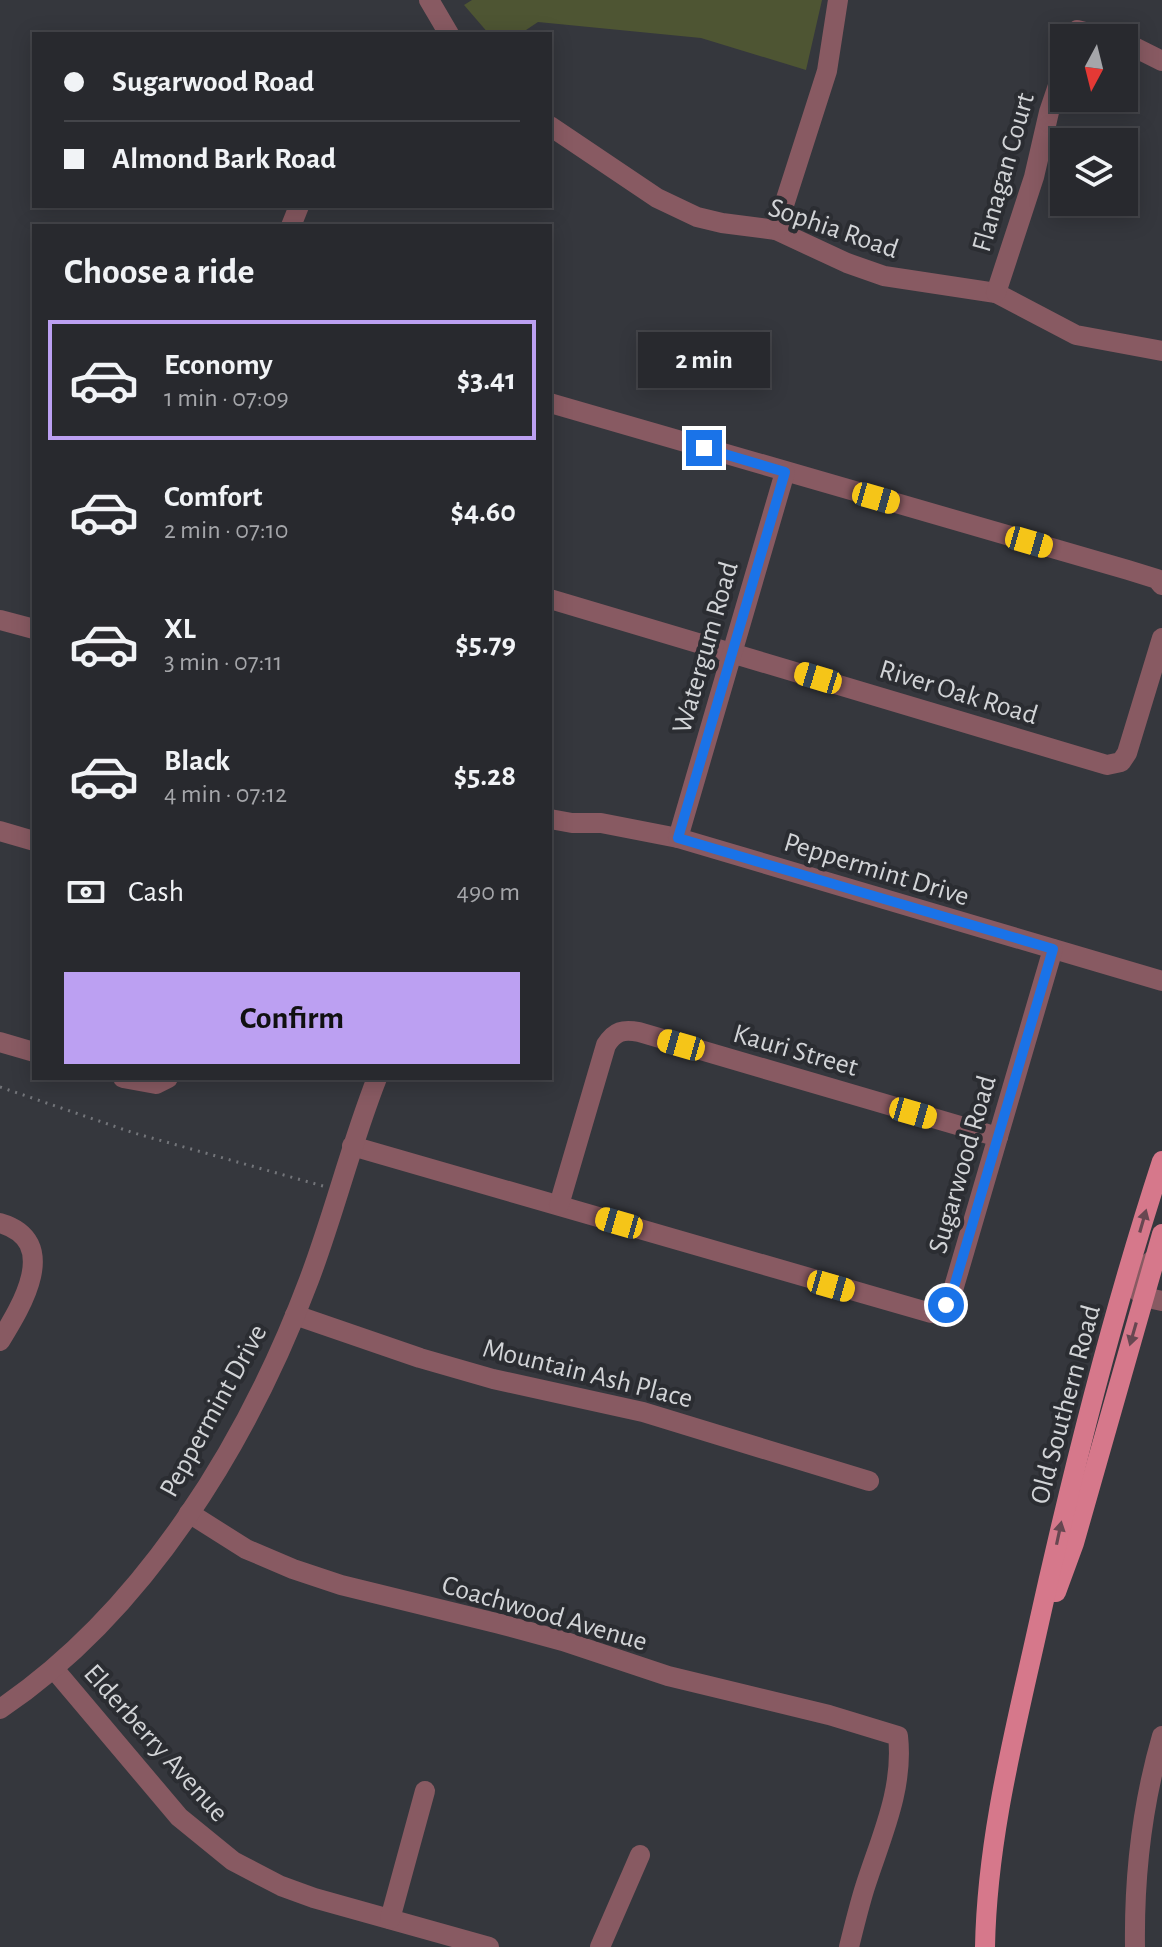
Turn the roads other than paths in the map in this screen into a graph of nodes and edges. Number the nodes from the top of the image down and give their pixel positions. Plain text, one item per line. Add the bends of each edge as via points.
1 (429, 0) edge
2 (838, 0) edge
3 (448, 32) edge
4 (1138, 49) edge
5 (1162, 61) edge
6 (1050, 109) edge
7 (552, 127) edge
8 (776, 230) junction
9 (996, 293) junction
10 (1162, 351) edge
11 (552, 404) edge
12 (785, 472) junction
13 (1162, 585) edge
14 (552, 600) edge
15 (0, 620) edge
16 (32, 628) edge
17 (1162, 638) edge
18 (731, 651) junction
19 (552, 819) edge
20 (572, 823) junction
21 (0, 831) edge
22 (552, 835) edge
23 (678, 838) junction
24 (32, 840) edge
25 (1053, 949) junction
26 (1162, 981) edge
27 (0, 1042) edge
28 (32, 1051) edge
29 (134, 1080) edge
30 (164, 1080) edge
31 (376, 1080) edge
32 (998, 1137) junction
33 (352, 1146) junction
34 (1162, 1161) edge
35 (559, 1205) junction
36 (0, 1223) edge
37 (1162, 1234) edge
38 (1158, 1260) edge
39 (1127, 1281) junction
40 (1153, 1299) edge
41 (295, 1315) junction
42 (0, 1341) edge
43 (869, 1481) dead end
44 (189, 1513) junction
45 (1030, 1664) junction
46 (54, 1669) junction
47 (0, 1709) edge
48 (1162, 1736) edge
49 (425, 1791) dead end
50 (640, 1855) dead end
51 (390, 1919) junction
52 (489, 1947) edge
53 (600, 1947) edge
54 (849, 1947) edge
55 (985, 1947) edge
56 (1135, 1947) edge

1 - 3 street
2 - 8 street via 827,71
4 - 5 street
6 - 9 street, Flanagan Court
7 - 8 street, Sophia Road via 684,212 709,221
8 - 9 street, Sophia Road via 884,276
9 - 10 street, Sophia Road via 1076,335
11 - 12 street
12 - 13 street via 1128,570
12 - 18 street, Watergum Road
14 - 18 street, River Oak Road
15 - 16 street
17 - 18 street, River Oak Road via 1127,753 1121,762 1107,765
18 - 23 street, Watergum Road
19 - 20 street, Peppermint Drive
20 - 22 street
20 - 23 street, Peppermint Drive via 601,823
21 - 24 street
23 - 25 street, Peppermint Drive
25 - 26 street, Peppermint Drive
25 - 32 street, Sugarwood Road
27 - 28 street
29 - 30 street
31 - 33 street, Peppermint Drive
32 - 35 street, Kauri Street via 639,1032 619,1031 606,1045
32 - 35 street, Sugarwood Road via 951,1297 931,1313
33 - 35 street, Sugarwood Road
33 - 41 street, Peppermint Drive
39 -> 34 main road, Old Southern Road
36 - 42 street via 27,1242 34,1267
37 - 38 main road, Old Southern Road
38 - 39 street
38 - 40 main road, Old Southern Road
39 - 40 street
45 -> 39 main road, Old Southern Road via 1067,1492
40 -> 45 main road, Old Southern Road
41 - 43 street, Mountain Ash Place via 420,1358 643,1412
41 - 44 street, Peppermint Drive via 230,1448
44 - 46 street, Peppermint Drive via 122,1603
44 - 54 street, Coachwood Avenue via 246,1549 341,1585 563,1641 668,1676 898,1736 901,1759 895,1795
45 - 55 main road, Old Southern Road via 1002,1784
46 - 47 street, Peppermint Drive
46 - 51 street, Elderberry Avenue via 179,1817 233,1861 281,1886
48 - 56 street via 1146,1798
49 - 51 street
50 - 53 street
51 - 52 street, Elderberry Avenue

